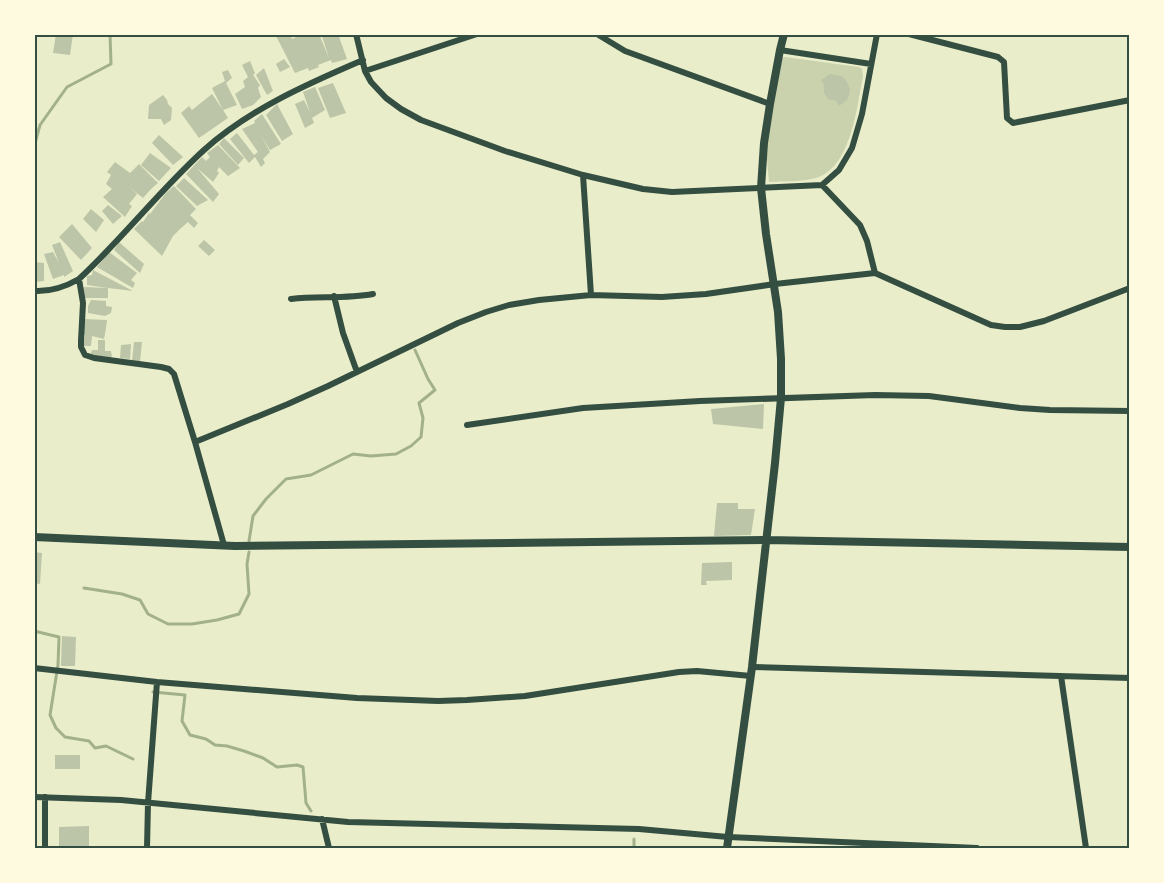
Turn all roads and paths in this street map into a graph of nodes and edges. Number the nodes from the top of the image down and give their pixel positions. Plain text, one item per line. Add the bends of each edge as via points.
1 (356, 34) edge
2 (477, 34) edge
3 (597, 34) edge
4 (784, 34) edge
5 (876, 34) edge
6 (909, 34) edge
7 (780, 50) junction
8 (363, 60) junction
9 (871, 64) junction
10 (365, 71) junction
11 (1130, 100) edge
12 (770, 104) junction
13 (583, 175) junction
14 (822, 186) junction
15 (761, 188) junction
16 (875, 273) junction
17 (79, 279) junction
18 (775, 284) junction
19 (1130, 288) edge
20 (34, 291) edge
21 (373, 294) dead end
22 (591, 295) junction
23 (334, 296) junction
24 (291, 299) dead end
25 (357, 372) junction
26 (781, 398) junction
27 (1130, 411) edge
28 (467, 425) dead end
29 (195, 442) junction
30 (34, 537) edge
31 (767, 540) junction
32 (224, 545) junction
33 (1130, 548) edge
34 (752, 667) junction
35 (34, 668) edge
36 (751, 676) junction
37 (1061, 676) junction
38 (1130, 678) edge
39 (157, 682) junction
40 (34, 797) edge
41 (45, 797) junction
42 (148, 803) junction
43 (322, 819) junction
44 (728, 837) junction
45 (45, 849) edge
46 (147, 849) edge
47 (329, 849) edge
48 (727, 849) edge
49 (977, 849) edge
50 (1086, 849) edge

1 - 8 street
2 - 10 street
3 - 12 street via 625,51
4 - 7 street
5 - 9 street
6 - 11 street via 1002,59 1007,118 1013,123
7 - 9 street
7 - 12 street
8 - 10 street
8 - 17 street via 302,86 235,125 204,150
9 - 14 street via 852,148 839,170
10 - 13 street via 386,98 421,120
12 - 15 street
13 - 15 street via 672,192
13 - 22 street
14 - 15 street
14 - 16 street via 860,225
15 - 18 street
16 - 18 street
16 - 19 street via 991,325 1005,327 1044,321
17 - 20 street via 54,290
17 - 29 street via 83,351 89,357 169,369 177,381
18 - 22 street via 685,296
18 - 26 street via 781,339
21 - 23 street
22 - 25 street via 539,300 486,312
23 - 24 street
23 - 25 street
25 - 29 street
26 - 27 street via 920,396 1050,410
26 - 28 street via 583,408
26 - 31 street
29 - 32 street
30 - 32 street
31 - 32 street
31 - 33 street
31 - 34 street
34 - 36 street
34 - 37 street
35 - 39 street
36 - 39 street via 679,672 525,696 438,701
36 - 44 street
37 - 38 street
37 - 50 street
39 - 42 street
40 - 41 street
41 - 42 street
41 - 45 street
42 - 43 street
42 - 46 street
43 - 44 street via 379,824 629,829
43 - 47 street
44 - 48 street
44 - 49 street

